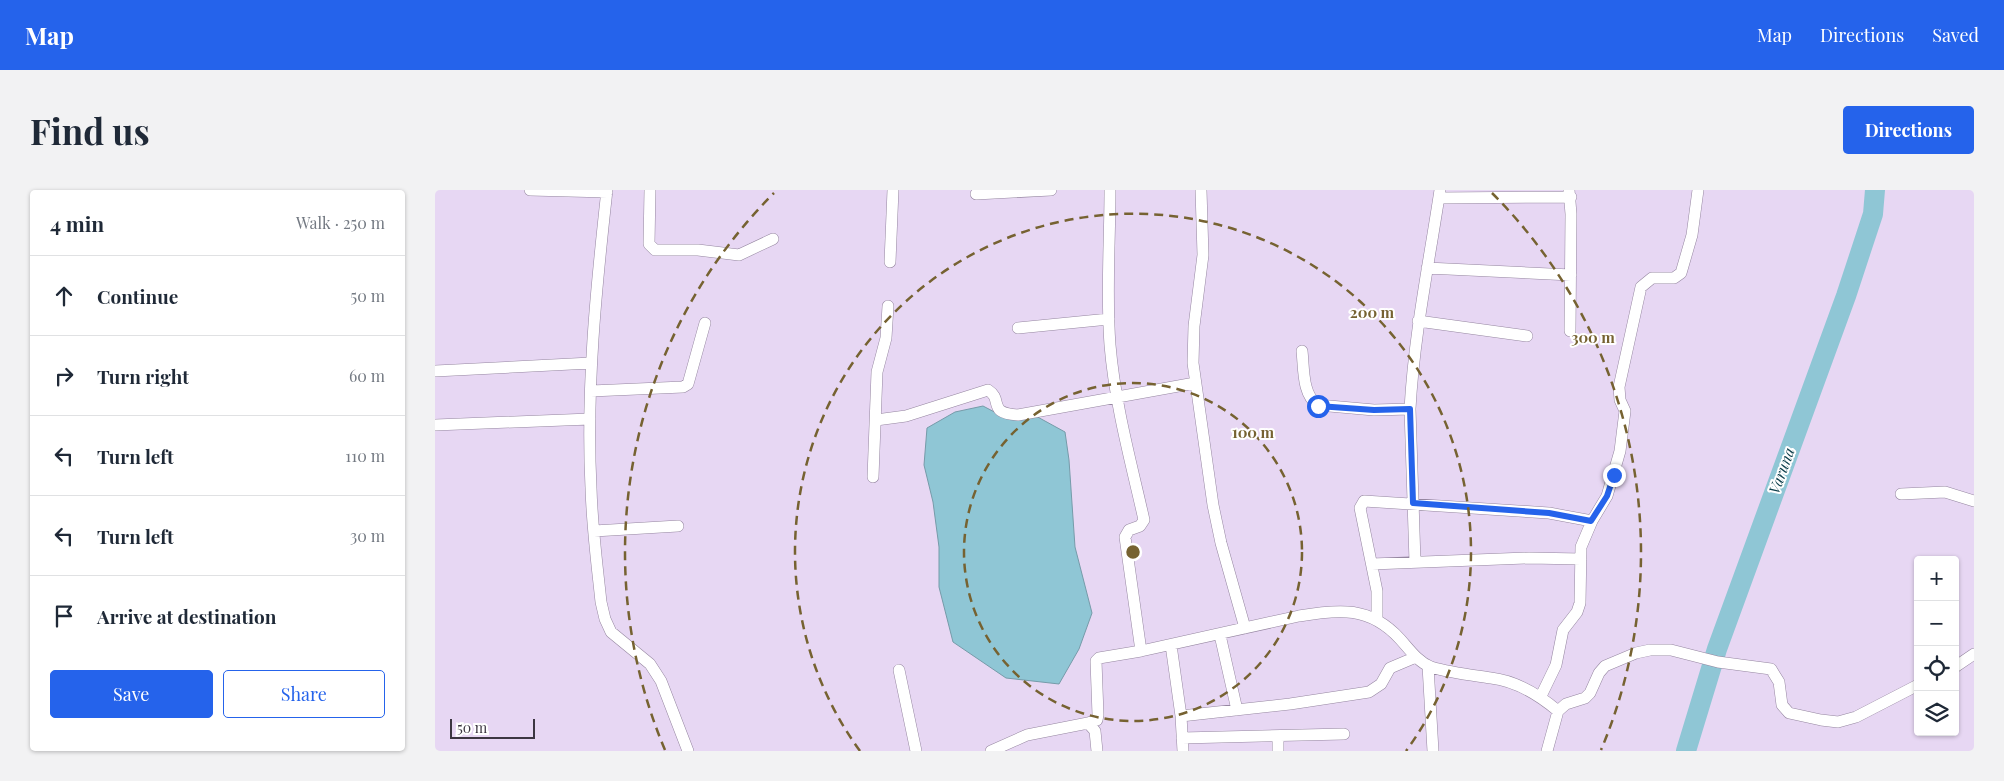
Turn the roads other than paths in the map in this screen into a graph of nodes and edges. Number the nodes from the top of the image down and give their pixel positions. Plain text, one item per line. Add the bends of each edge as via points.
1 (530, 190) edge
2 (650, 190) edge
3 (893, 190) edge
4 (1051, 190) edge
5 (1110, 190) edge
6 (1201, 190) edge
7 (1698, 190) edge
8 (607, 191) edge
9 (977, 194) dead end
10 (1439, 194) edge
11 (1570, 194) edge
12 (773, 239) dead end
13 (890, 262) dead end
14 (1427, 268) junction
15 (1571, 275) junction
16 (888, 306) dead end
17 (1109, 319) junction
18 (1418, 321) junction
19 (705, 323) dead end
20 (1018, 328) dead end
21 (1570, 331) dead end
22 (1527, 336) dead end
23 (1302, 350) dead end
24 (591, 364) junction
25 (435, 371) edge
26 (1195, 383) junction
27 (591, 391) junction
28 (1116, 397) junction
29 (1410, 409) junction
30 (590, 419) junction
31 (876, 420) junction
32 (435, 425) edge
33 (873, 478) dead end
34 (1901, 494) dead end
35 (1974, 501) edge
36 (1413, 503) junction
37 (1591, 521) junction
38 (678, 526) dead end
39 (594, 530) junction
40 (1581, 559) junction
41 (1415, 562) junction
42 (1372, 564) junction
43 (1377, 619) junction
44 (1245, 628) junction
45 (1220, 635) junction
46 (1171, 646) junction
47 (1141, 652) junction
48 (1974, 654) edge
49 (1416, 657) junction
50 (1959, 664) edge
51 (1429, 666) junction
52 (899, 670) dead end
53 (1914, 687) edge
54 (1541, 696) junction
55 (1237, 710) junction
56 (1559, 711) junction
57 (1181, 716) junction
58 (1088, 723) junction
59 (1344, 734) dead end
60 (1278, 736) junction
61 (1182, 738) junction
62 (688, 751) edge
63 (916, 751) edge
64 (991, 751) edge
65 (1097, 751) edge
66 (1183, 751) edge
67 (1278, 751) edge
68 (1433, 751) edge
69 (1547, 751) edge

1 - 8 street
2 - 12 street via 649,244 655,250 698,250 739,255
3 - 13 street
4 - 9 street
5 - 17 street
6 - 26 street via 1203,255 1193,326
7 - 37 street via 1692,235 1681,273 1674,278 1652,278 1641,287 1619,387 1625,411 1621,451 1607,496
8 - 24 street
10 - 11 street
10 - 14 street
11 - 15 street
14 - 15 street
14 - 18 street
15 - 21 street
16 - 31 street via 886,338 877,372
17 - 20 street
17 - 28 street
18 - 22 street
18 - 29 street
19 - 27 street via 688,384 683,387
23 - 29 street via 1307,392 1318,406
24 - 25 street
24 - 27 street
26 - 28 street
26 - 44 street via 1213,505
27 - 30 street
28 - 31 street via 1009,414 997,408 995,396 988,390 906,416
28 - 47 street via 1144,520 1140,526 1129,530 1125,537
29 - 36 street
30 - 32 street
30 - 39 street
31 - 33 street
34 - 35 street via 1945,492
36 - 37 street via 1549,513
36 - 41 street
36 - 42 street via 1371,500 1361,503
37 - 40 street via 1581,547
38 - 39 street
39 - 62 street via 605,619 619,640 650,664 661,681
40 - 41 street
40 - 54 street via 1580,603 1563,630 1556,665
41 - 42 street
42 - 43 street
43 - 44 street via 1359,613 1323,612
43 - 49 street
44 - 45 street
45 - 46 street
45 - 55 street
46 - 47 street
46 - 57 street
47 - 58 street via 1096,661 1099,715 1097,720
48 - 50 street
49 - 51 street
49 - 55 street via 1390,668 1381,684 1369,692
51 - 54 street via 1510,682
51 - 68 street
52 - 63 street
53 - 56 street via 1856,717 1838,722 1821,720 1789,712 1782,705 1779,682 1771,669 1718,662 1671,650 1650,650 1605,666 1585,698 1566,704
54 - 56 street
55 - 57 street
56 - 69 street
57 - 61 street
58 - 64 street via 1027,735
58 - 65 street via 1095,730
59 - 60 street
60 - 61 street
60 - 67 street
61 - 66 street

